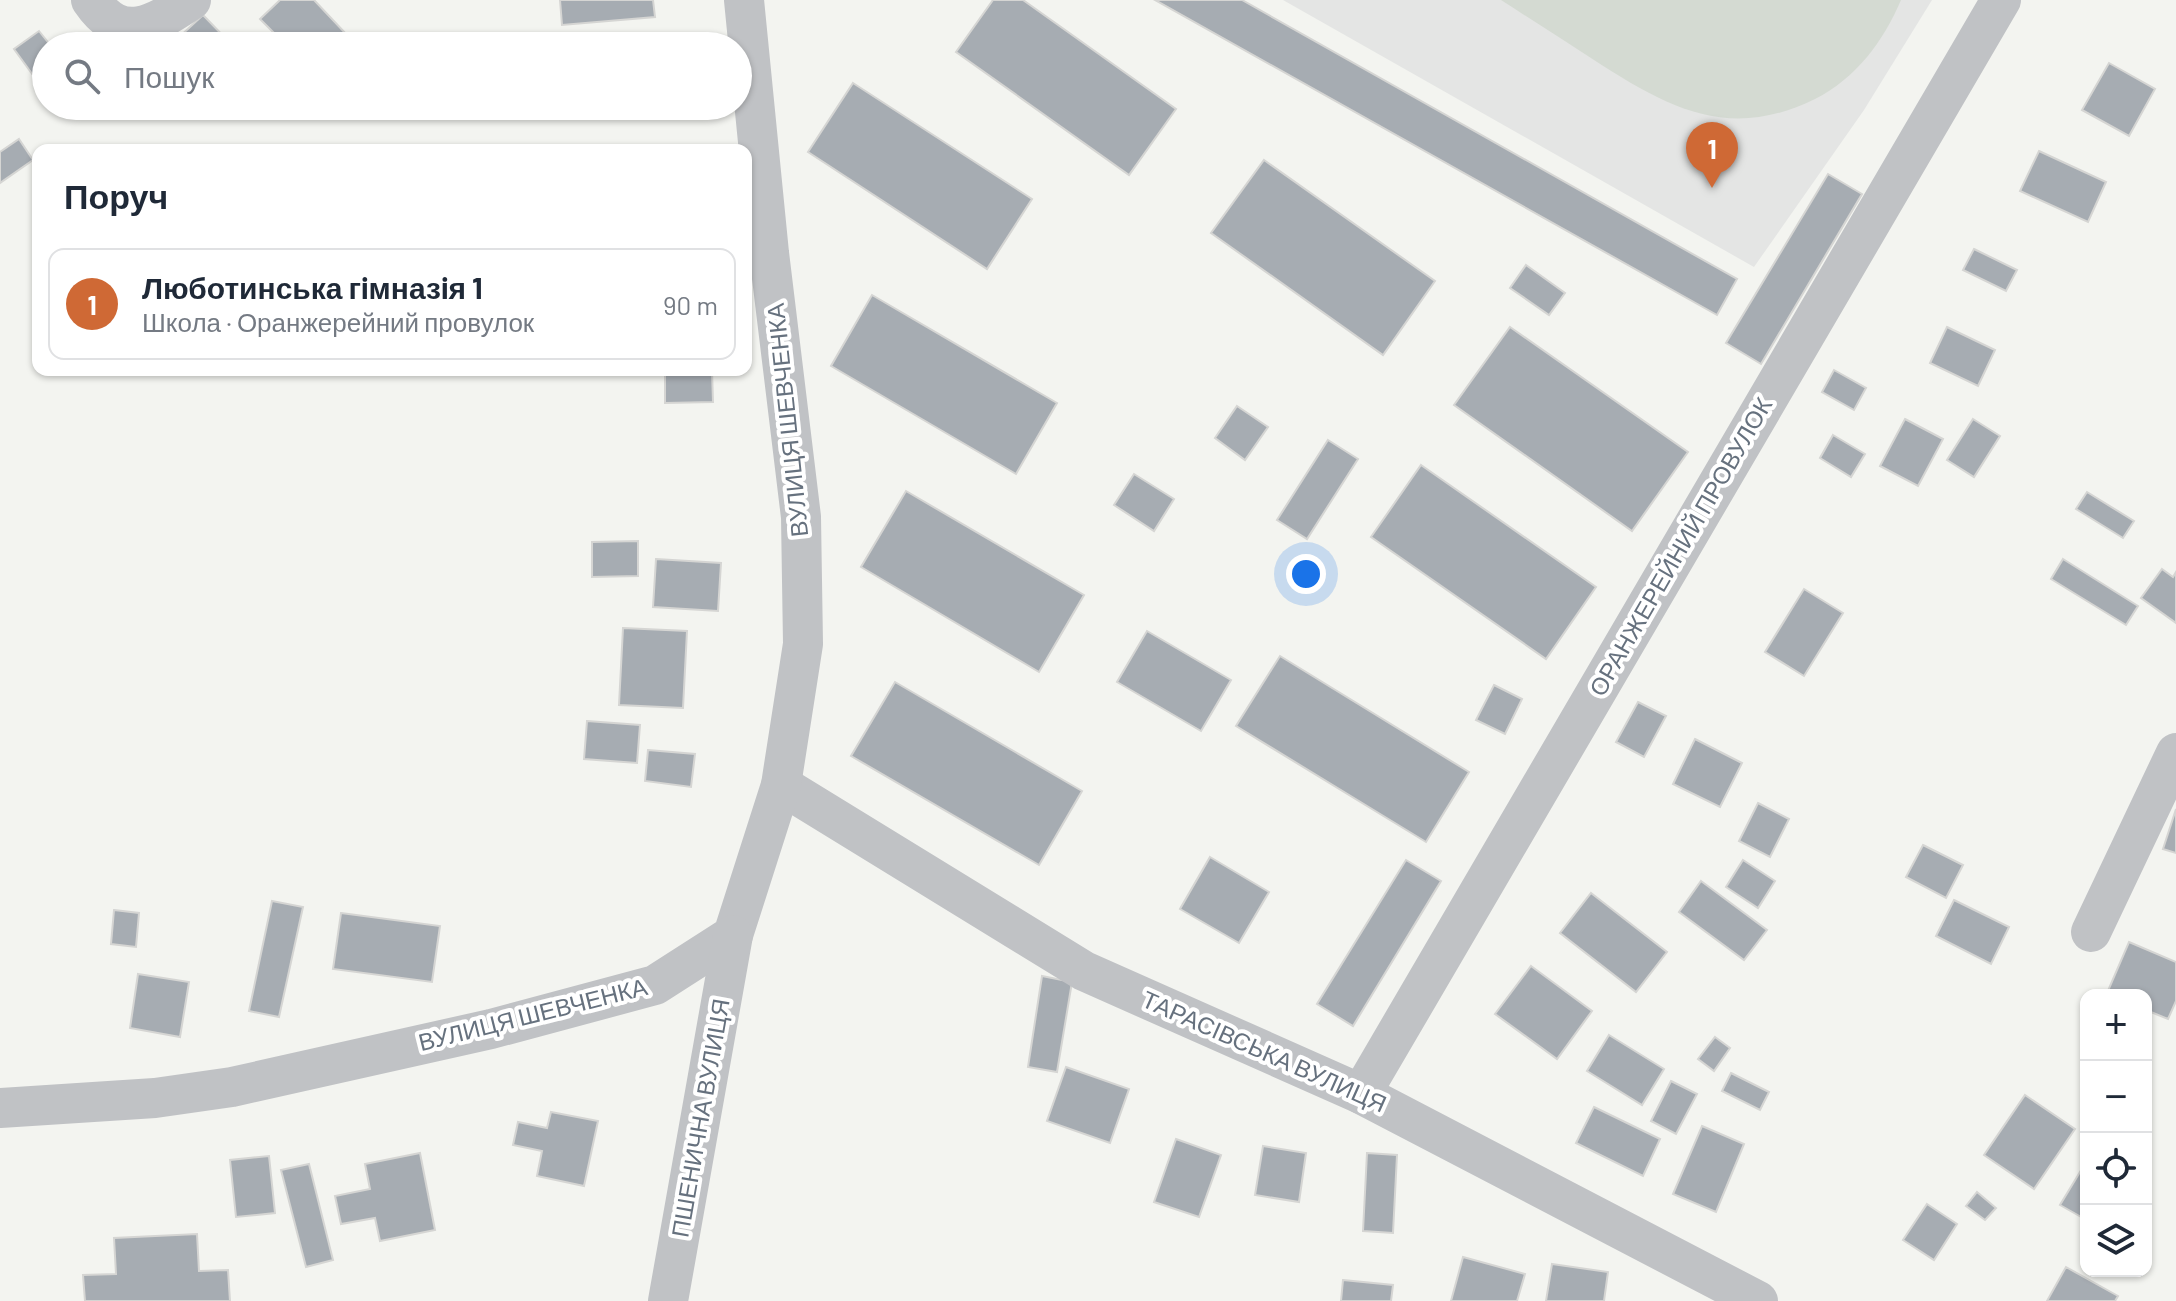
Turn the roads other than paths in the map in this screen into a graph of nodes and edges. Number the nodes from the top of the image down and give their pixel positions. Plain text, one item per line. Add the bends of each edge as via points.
1 (91, 0) edge
2 (191, 0) edge
3 (744, 0) edge
4 (2001, 0) edge
5 (747, 32) edge
6 (752, 81) edge
7 (2176, 753) edge
8 (781, 785) junction
9 (2091, 932) dead end
10 (733, 935) junction
11 (1361, 1094) junction
12 (0, 1108) edge
13 (668, 1301) edge
14 (1758, 1301) edge

1 - 2 street via 112,21 130,27 149,26
3 - 5 street, ВУЛИЦЯ ШЕВЧЕНКА
4 - 11 street, ОРАНЖЕРЕЙНИЙ ПРОВУЛОК
6 - 8 street, ВУЛИЦЯ ШЕВЧЕНКА via 801,517 803,644
7 - 9 street
8 - 10 street, ВУЛИЦЯ ШЕВЧЕНКА
8 - 11 street, ТАРАСІВСЬКА ВУЛИЦЯ via 1084,971
10 - 12 street, ВУЛИЦЯ ШЕВЧЕНКА via 655,985 491,1029 232,1087 155,1098
10 - 13 street, ПШЕНИЧНА ВУЛИЦЯ
11 - 14 street, ТАРАСІВСЬКА ВУЛИЦЯ

